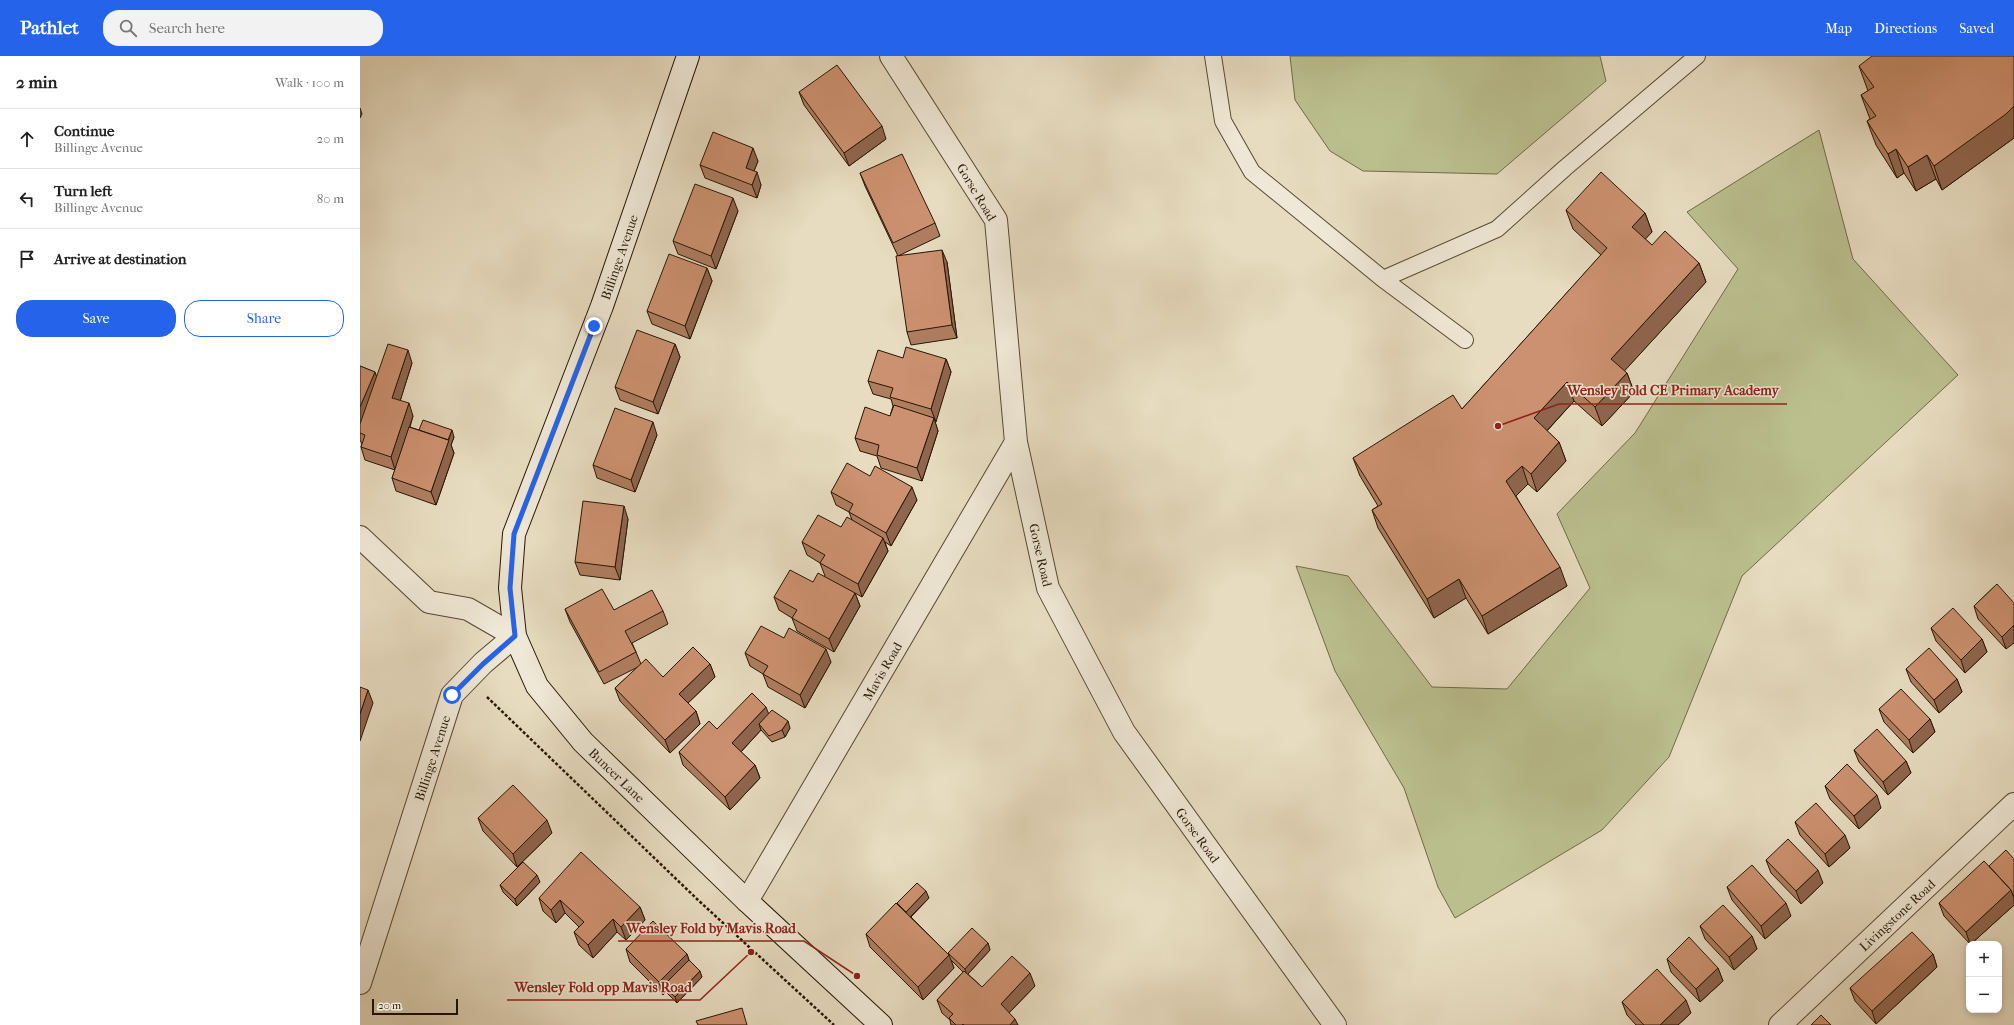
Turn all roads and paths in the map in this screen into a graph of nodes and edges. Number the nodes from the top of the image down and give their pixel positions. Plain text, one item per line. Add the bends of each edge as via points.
1 (688, 56) edge
2 (891, 56) edge
3 (1213, 56) edge
4 (1696, 56) edge
5 (1383, 279) junction
6 (1465, 340) dead end
7 (1016, 442) junction
8 (360, 537) edge
9 (515, 636) junction
10 (468, 678) junction
11 (2014, 804) edge
12 (747, 901) junction
13 (360, 983) edge
14 (834, 1025) edge
15 (882, 1025) edge
16 (1335, 1025) edge
17 (1780, 1025) edge

1 - 9 street, Billinge Avenue via 602,306 514,534 510,588
2 - 7 street, Gorse Road via 996,220
3 - 5 lane via 1223,120 1252,172
4 - 5 lane via 1497,229
5 - 6 lane
7 - 12 street, Mavis Road
7 - 16 street, Gorse Road via 1048,588 1124,732
8 - 9 street via 429,602 468,609
9 - 10 street, Billinge Avenue
9 - 12 street, Buncer Lane via 537,686 583,742
10 - 13 street, Billinge Avenue via 452,695
10 - 14 path via 698,900
11 - 17 street, Livingstone Road
12 - 15 street, Buncer Lane

